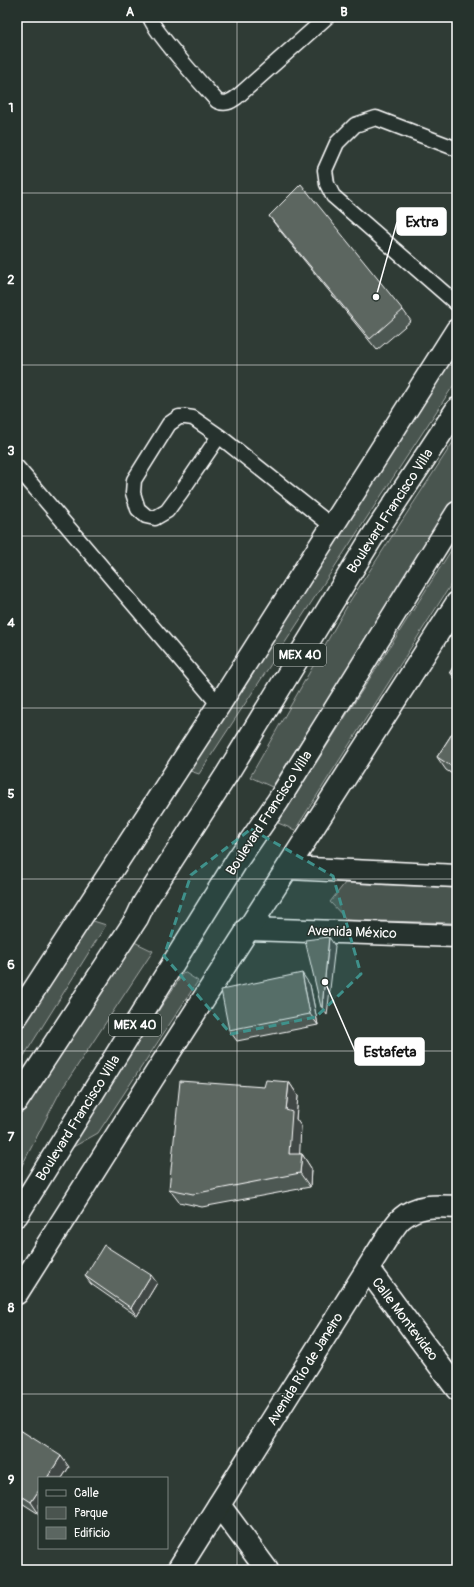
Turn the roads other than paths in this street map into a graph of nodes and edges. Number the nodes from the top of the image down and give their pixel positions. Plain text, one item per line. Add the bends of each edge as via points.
1 (150, 17) edge
2 (327, 17) edge
3 (457, 149) edge
4 (457, 304) edge
5 (457, 330) edge
6 (457, 409) edge
7 (219, 436) junction
8 (17, 467) edge
9 (457, 513) edge
10 (332, 526) junction
11 (457, 603) edge
12 (219, 705) junction
13 (288, 868) junction
14 (457, 876) edge
15 (247, 929) junction
16 (457, 936) edge
17 (17, 1016) edge
18 (17, 1101) edge
19 (457, 1207) edge
20 (17, 1215) edge
21 (368, 1269) junction
22 (17, 1293) edge
23 (457, 1389) edge
24 (219, 1505) junction
25 (178, 1570) edge
26 (267, 1570) edge

1 - 2 lane via 153,26 217,101 222,103 237,97
3 - 4 lane via 376,118 355,125 337,143 325,170 327,184 333,196
5 - 10 street
6 - 18 street, Boulevard Francisco Villa / MEX 40 via 371,539 137,918
7 - 7 lane via 193,418 179,417 169,424 134,480 133,493 138,509 146,516 155,518 167,511
7 - 10 lane
8 - 12 lane
9 - 20 street, Boulevard Francisco Villa / MEX 40 via 287,788 236,862
10 - 12 street
11 - 13 street
12 - 17 street
13 - 14 street
13 - 15 street
15 - 16 street, Avenida México
15 - 22 street
19 - 21 street, Avenida Río de Janeiro via 429,1206 402,1218
21 - 23 street, Calle Montevideo
21 - 24 street, Avenida Río de Janeiro
24 - 25 street, Avenida Río de Janeiro
24 - 26 street

